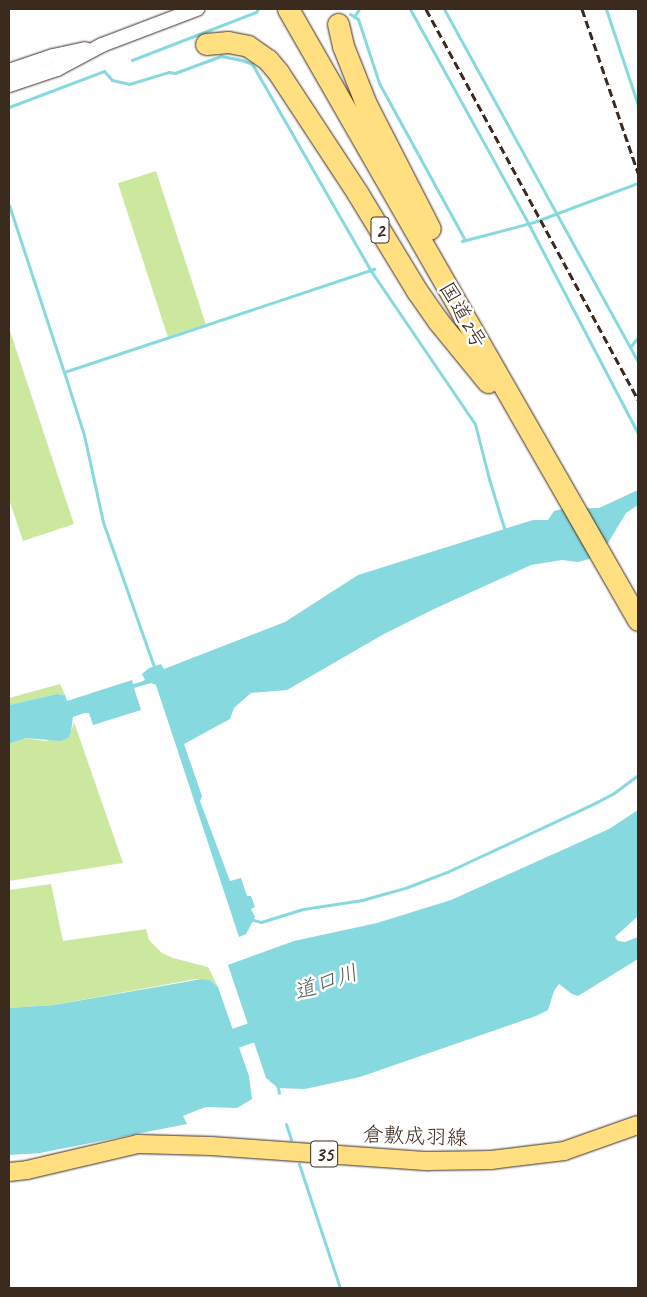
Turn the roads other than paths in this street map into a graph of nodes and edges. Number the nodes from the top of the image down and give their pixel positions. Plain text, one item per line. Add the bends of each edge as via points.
1 (197, 9) edge
2 (292, 16) edge
3 (338, 24) dead end
4 (206, 44) dead end
5 (102, 45) junction
6 (9, 70) edge
7 (9, 85) edge
8 (497, 375) junction
9 (538, 448) junction
10 (638, 620) edge
11 (638, 1125) edge
12 (9, 1172) edge

1 - 5 street
2 - 8 highway, 国道2号 / 2
3 - 8 highway, 2 via 343,46 366,104 488,341
4 - 9 highway, 2 via 228,42 248,46 273,66 422,298
5 - 6 street
5 - 7 street via 57,69
8 - 9 highway, 国道2号 / 2
9 - 10 highway, 国道2号 / 2
11 - 12 main road, 倉敷成羽線 / 35 via 564,1151 491,1160 428,1161 138,1144

